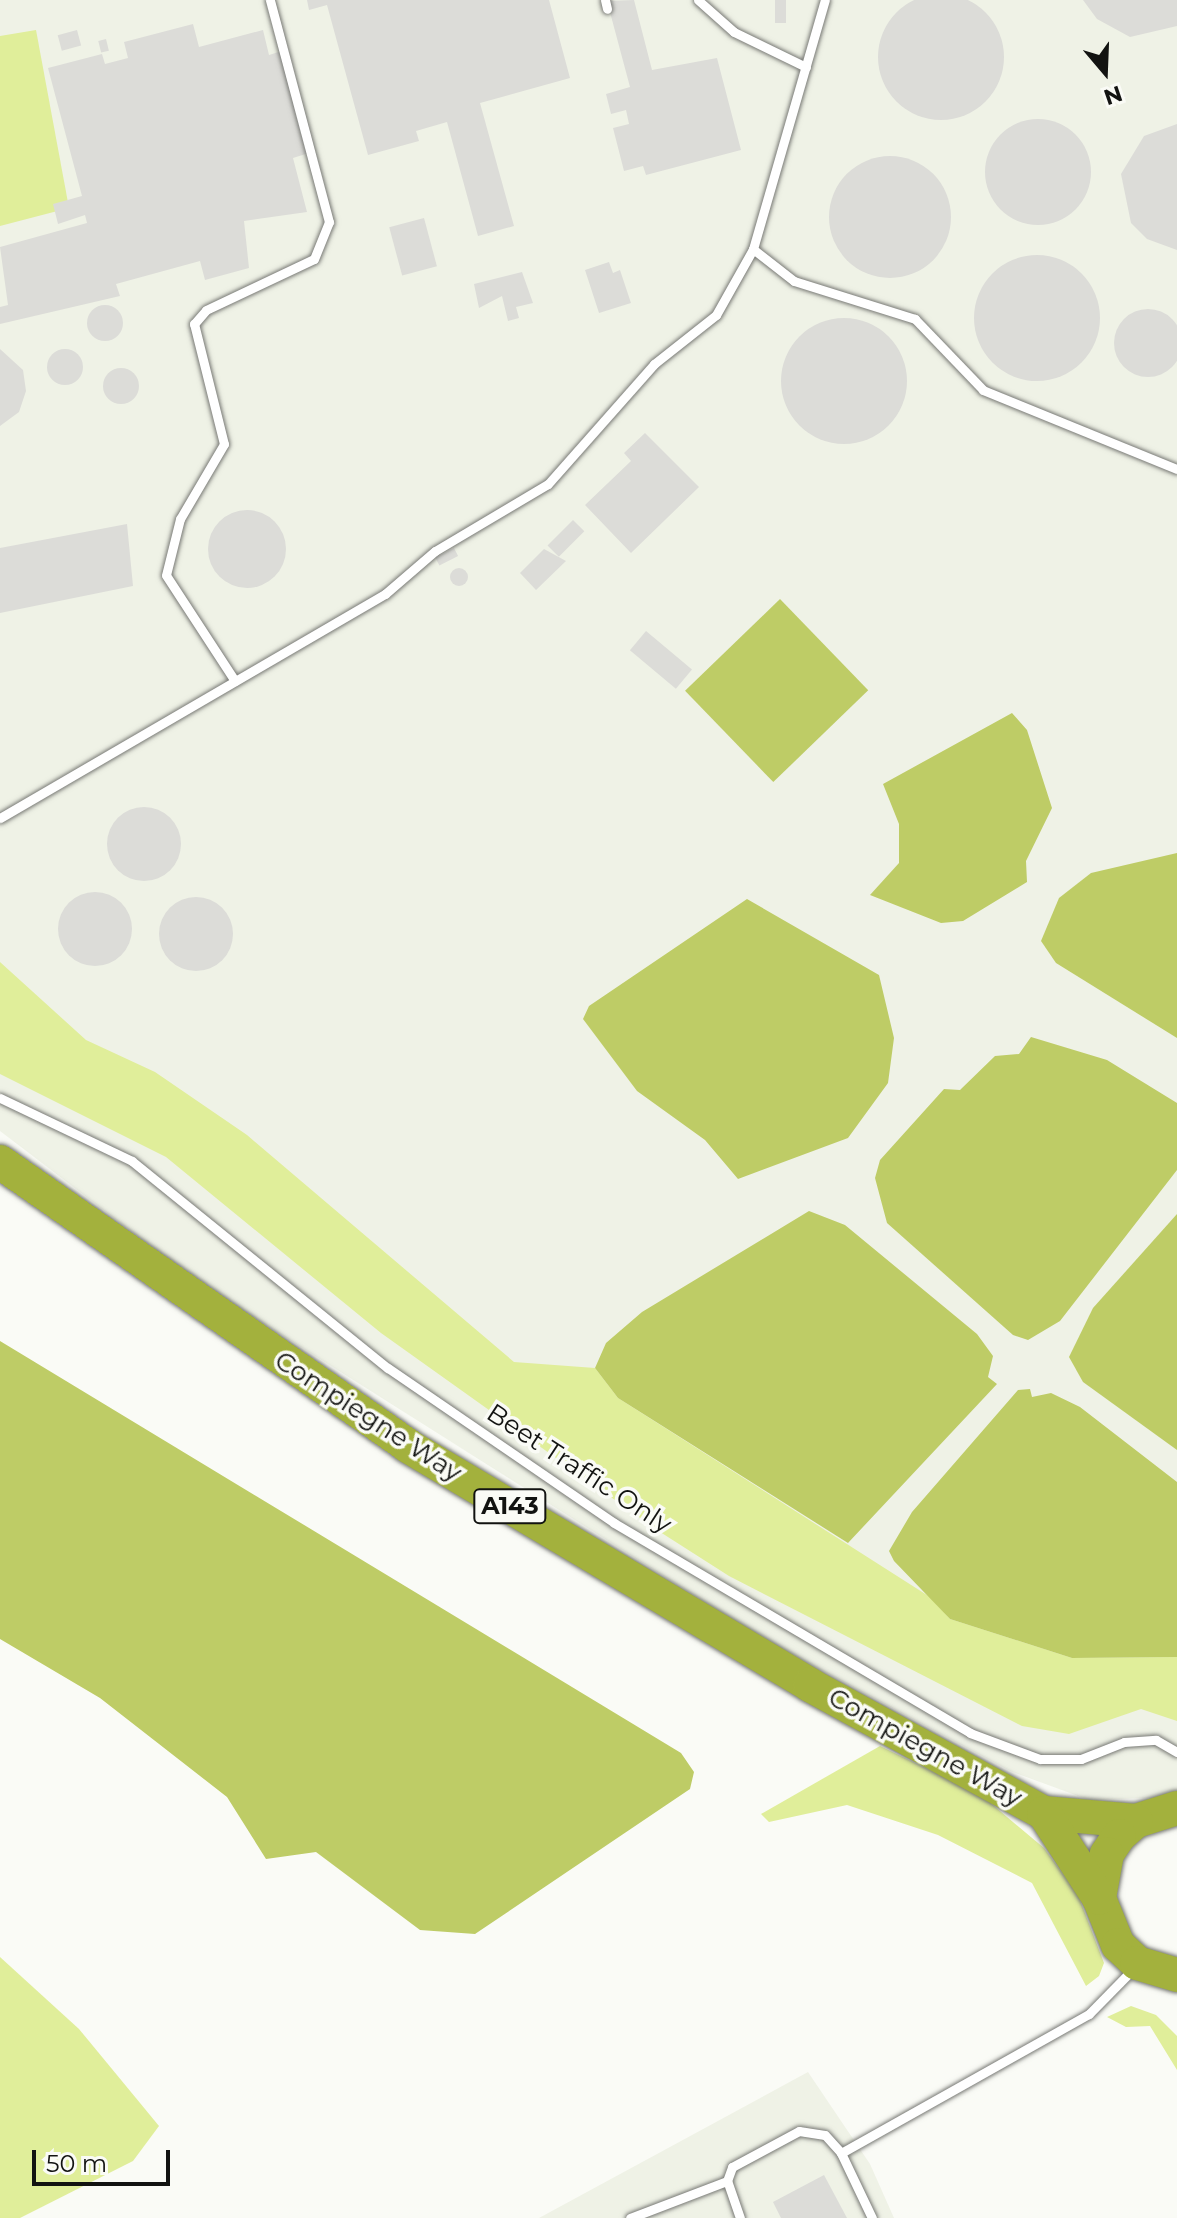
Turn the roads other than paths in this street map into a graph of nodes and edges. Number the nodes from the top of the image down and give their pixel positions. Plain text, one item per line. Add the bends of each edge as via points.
1 (270, 0) edge
2 (698, 0) edge
3 (825, 0) edge
4 (806, 67) junction
5 (753, 249) junction
6 (1177, 469) edge
7 (235, 681) junction
8 (0, 818) edge
9 (0, 1098) edge
10 (0, 1162) edge
11 (1177, 1752) edge
12 (1177, 1808) edge
13 (1044, 1813) junction
14 (1136, 1821) junction
15 (1099, 1898) junction
16 (1163, 1975) edge
17 (841, 2153) junction
18 (727, 2181) junction
19 (630, 2218) edge
20 (740, 2218) edge
21 (872, 2218) edge

1 - 7 lane via 329,222 314,259 206,310 194,324 224,444 180,519 166,575
2 - 4 lane via 734,32
3 - 4 lane
4 - 5 lane
5 - 6 lane via 794,281 915,319 983,390
5 - 7 lane via 716,315 654,364 548,484 435,551 385,594
7 - 8 lane
9 - 11 lane, Beet Traffic Only via 132,1161 388,1368 601,1514 970,1733 1040,1759 1081,1759 1124,1742 1156,1740
10 - 13 highway, Compiegne Way / A143 via 408,1446 810,1685
12 - 14 highway
13 - 14 highway, Compiegne Way / A143
13 - 15 highway, Compiegne Way / A143
14 - 15 highway via 1107,1854
15 - 16 highway, Compiegne Way via 1118,1945
16 - 17 lane
17 - 18 lane via 825,2135 799,2131 732,2167
17 - 21 lane
18 - 19 lane
18 - 20 lane

